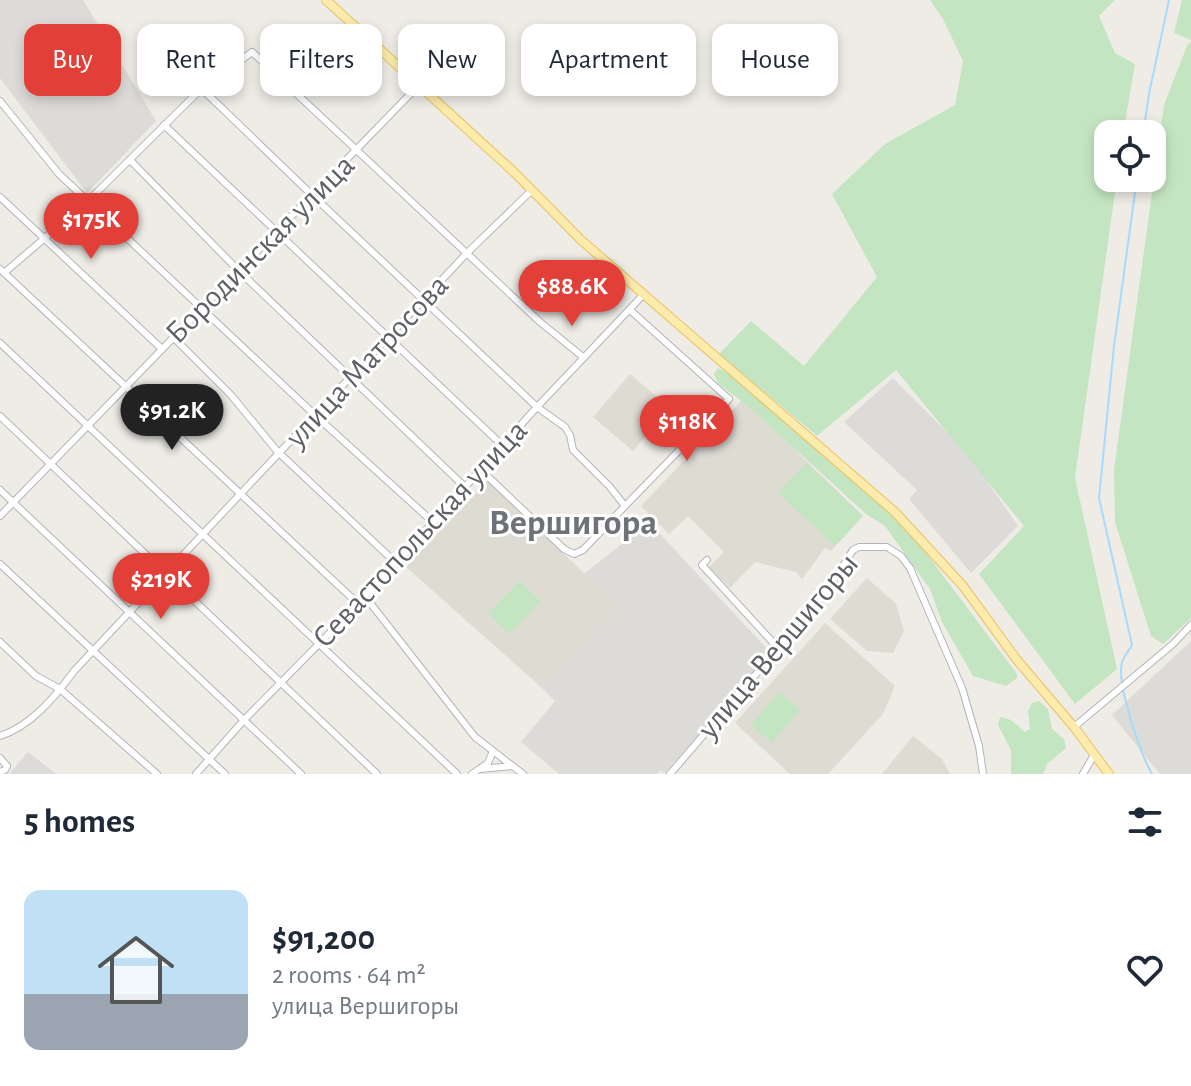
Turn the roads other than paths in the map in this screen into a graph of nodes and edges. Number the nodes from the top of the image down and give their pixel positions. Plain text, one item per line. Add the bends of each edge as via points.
1 (326, 0) edge
2 (244, 58) edge
3 (398, 66) edge
4 (195, 96) edge
5 (209, 96) edge
6 (409, 96) edge
7 (431, 96) edge
8 (0, 101) edge
9 (164, 125) junction
10 (358, 150) junction
11 (130, 160) junction
12 (532, 190) junction
13 (312, 195) junction
14 (0, 197) edge
15 (88, 201) junction
16 (276, 234) junction
17 (44, 236) junction
18 (467, 253) junction
19 (2, 271) edge
20 (239, 271) junction
21 (644, 294) junction
22 (424, 300) junction
23 (202, 307) junction
24 (630, 310) junction
25 (173, 337) junction
26 (388, 339) junction
27 (0, 343) edge
28 (161, 348) junction
29 (583, 357) junction
30 (350, 378) junction
31 (124, 387) junction
32 (537, 407) junction
33 (0, 416) edge
34 (316, 416) junction
35 (87, 426) junction
36 (503, 446) junction
37 (280, 454) junction
38 (50, 463) junction
39 (481, 470) junction
40 (465, 487) junction
41 (0, 490) edge
42 (240, 493) junction
43 (13, 502) junction
44 (625, 506) junction
45 (0, 516) edge
46 (434, 523) junction
47 (202, 533) junction
48 (707, 560) dead end
49 (396, 563) junction
50 (0, 564) edge
51 (166, 573) junction
52 (371, 591) junction
53 (362, 600) junction
54 (371, 604) junction
55 (129, 611) junction
56 (1191, 625) edge
57 (0, 642) edge
58 (319, 643) junction
59 (778, 648) junction
60 (93, 651) junction
61 (281, 681) junction
62 (60, 689) junction
63 (244, 720) junction
64 (1074, 727) junction
65 (0, 736) edge
66 (493, 751) junction
67 (1094, 755) junction
68 (0, 758) edge
69 (209, 759) junction
70 (512, 766) junction
71 (480, 769) junction
72 (0, 772) edge
73 (157, 774) edge
74 (196, 774) edge
75 (225, 774) edge
76 (301, 774) edge
77 (377, 774) edge
78 (457, 774) edge
79 (472, 774) edge
80 (523, 774) edge
81 (670, 774) edge
82 (983, 774) edge
83 (1083, 774) edge
84 (1109, 774) edge

1 - 3 main road
2 - 10 street via 252,52
4 - 9 street
5 - 13 street
6 - 10 street, Бородинская улица
7 - 12 main road
8 - 15 street
9 - 11 street
9 - 16 street
10 - 13 street, Бородинская улица
10 - 18 street
11 - 15 street
11 - 20 street
12 - 18 street, улица Матросова
12 - 21 main road
13 - 16 street, Бородинская улица
13 - 22 street
14 - 17 street
15 - 17 street
15 - 23 street
16 - 20 street, Бородинская улица
16 - 26 street
17 - 19 street
17 - 28 street
18 - 22 street, улица Матросова
18 - 29 street
19 - 31 street
20 - 23 street, Бородинская улица
20 - 30 street
21 - 24 street, Севастопольская улица
21 - 64 main road via 895,512 963,586
22 - 26 street, улица Матросова
22 - 32 street
23 - 25 street, Бородинская улица
23 - 34 street
24 - 29 street, Севастопольская улица
24 - 44 street via 729,399
25 - 28 street, Бородинская улица
25 - 37 street
26 - 30 street, улица Матросова
26 - 36 street
27 - 35 street
28 - 31 street, Бородинская улица
29 - 32 street, Севастопольская улица
30 - 34 street, улица Матросова
30 - 40 street
31 - 35 street, Бородинская улица
31 - 42 street
32 - 36 street, Севастопольская улица
32 - 44 street via 565,427 573,450
33 - 38 street
34 - 37 street, улица Матросова
34 - 46 street
35 - 38 street, Бородинская улица
35 - 47 street
36 - 39 street, Севастопольская улица
37 - 42 street, улица Матросова
37 - 49 street
38 - 43 street, Бородинская улица
38 - 51 street
39 - 40 street, Севастопольская улица
39 - 44 street via 574,554
40 - 46 street, Севастопольская улица
41 - 43 street
42 - 47 street, улица Матросова
42 - 53 street via 353,599
43 - 45 street, Бородинская улица
43 - 55 street
46 - 49 street, Севастопольская улица
47 - 51 street, улица Матросова
47 - 58 street
48 - 59 street via 702,565
49 - 52 street, Севастопольская улица
50 - 60 street
51 - 55 street, улица Матросова
51 - 61 street
52 - 53 street, Севастопольская улица
52 - 54 street
53 - 54 street
53 - 58 street, Севастопольская улица
54 - 66 street via 475,737
55 - 60 street, улица Матросова
55 - 63 street
56 - 64 street
57 - 62 street via 36,676
58 - 61 street, Севастопольская улица
58 - 78 street
59 - 81 street, улица Вершигоры
59 - 82 street, улица Вершигоры via 826,593 853,550 868,546 896,551 916,578 951,660
60 - 62 street, улица Матросова
60 - 69 street
61 - 63 street, Севастопольская улица
61 - 77 street
62 - 65 street, улица Матросова via 26,723
62 - 73 street
63 - 69 street, Севастопольская улица
63 - 76 street
64 - 67 main road
66 - 70 street
66 - 71 street
67 - 83 street
67 - 84 main road
68 - 72 street via 7,766
69 - 74 street, Севастопольская улица
69 - 75 street
70 - 71 street
70 - 80 street
71 - 79 street

